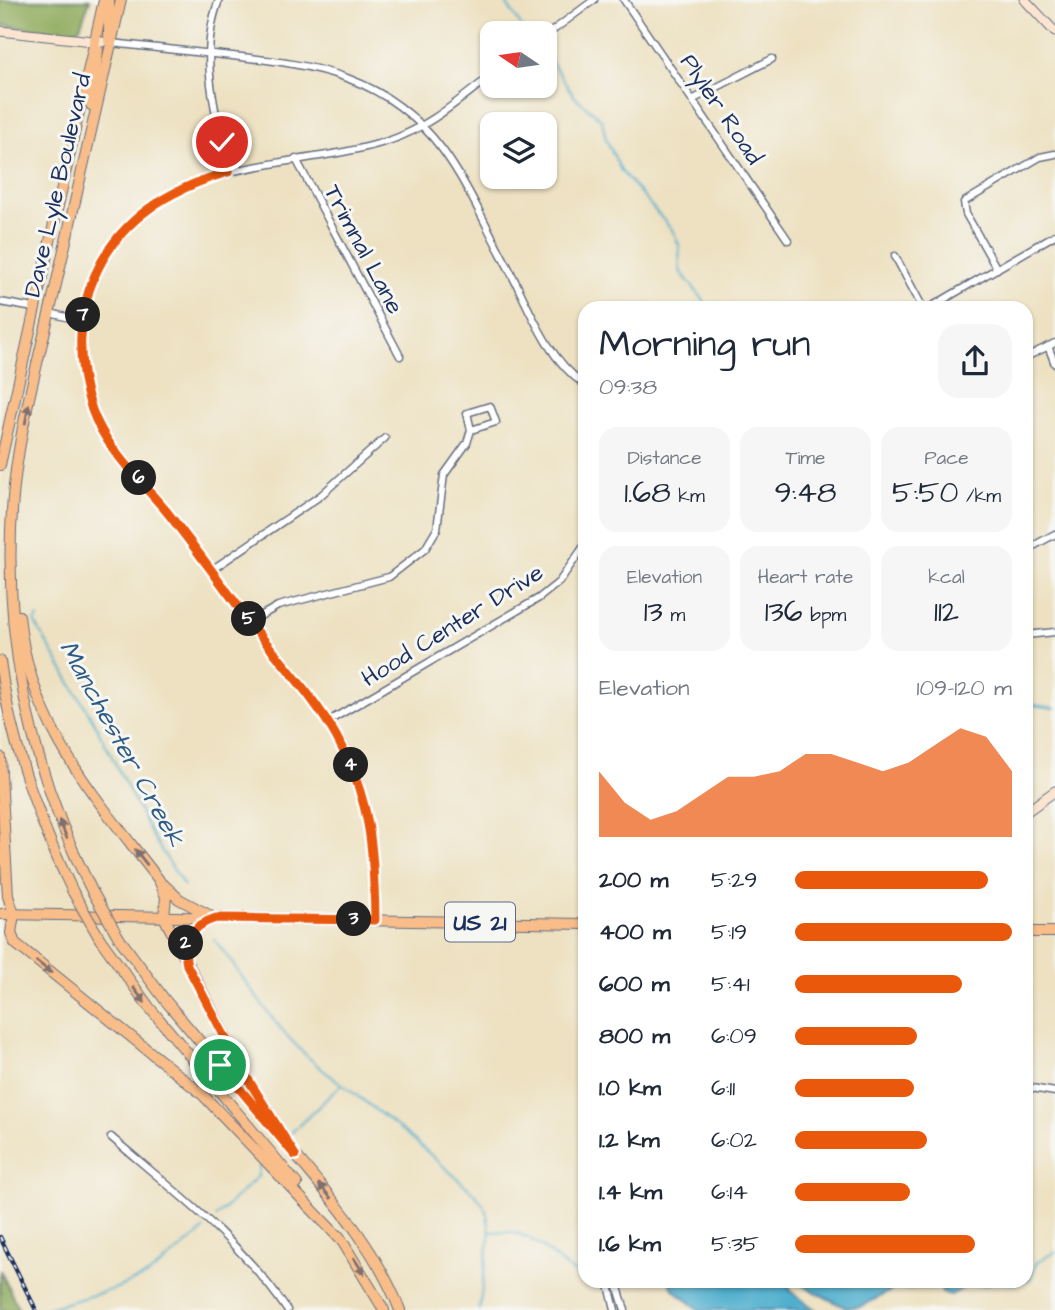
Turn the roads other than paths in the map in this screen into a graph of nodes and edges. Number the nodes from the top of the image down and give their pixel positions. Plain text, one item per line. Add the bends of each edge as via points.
1 (104, 0) edge
2 (109, 0) edge
3 (121, 0) edge
4 (219, 0) edge
5 (594, 0) edge
6 (624, 0) edge
7 (1025, 0) edge
8 (557, 27) edge
9 (0, 31) edge
10 (1055, 32) edge
11 (102, 42) junction
12 (208, 54) junction
13 (772, 59) dead end
14 (480, 84) edge
15 (692, 100) junction
16 (422, 125) junction
17 (1055, 154) edge
18 (296, 159) junction
19 (84, 161) junction
20 (228, 172) junction
21 (1055, 235) edge
22 (789, 240) dead end
23 (895, 256) dead end
24 (997, 269) junction
25 (919, 301) edge
26 (941, 301) edge
27 (0, 302) edge
28 (34, 308) junction
29 (50, 313) junction
30 (82, 320) junction
31 (1052, 344) edge
32 (1033, 354) edge
33 (400, 355) dead end
34 (1055, 364) edge
35 (578, 379) edge
36 (471, 429) junction
37 (385, 438) dead end
38 (0, 465) edge
39 (12, 512) junction
40 (1055, 534) edge
41 (1033, 546) edge
42 (578, 555) edge
43 (213, 569) junction
44 (250, 622) junction
45 (1055, 632) edge
46 (1033, 634) edge
47 (0, 661) edge
48 (327, 722) junction
49 (0, 757) edge
50 (1055, 791) edge
51 (1033, 807) edge
52 (159, 880) junction
53 (8, 882) junction
54 (0, 896) edge
55 (0, 914) edge
56 (14, 914) junction
57 (163, 917) junction
58 (216, 918) junction
59 (375, 920) junction
60 (578, 924) edge
61 (1033, 932) edge
62 (1055, 932) edge
63 (0, 933) edge
64 (18, 947) junction
65 (187, 965) junction
66 (1033, 1088) edge
67 (1055, 1092) edge
68 (111, 1137) dead end
69 (295, 1155) junction
70 (342, 1241) junction
71 (610, 1288) edge
72 (618, 1288) edge
73 (287, 1310) edge
74 (384, 1310) edge
75 (400, 1310) edge
76 (615, 1310) edge
77 (625, 1310) edge

1 - 11 main road, Dave Lyle Boulevard
2 - 11 main road via 107,37
3 - 11 main road, Dave Lyle Boulevard
4 - 12 street
5 - 8 street
6 - 15 street, Plyler Road
7 - 10 street
9 - 11 street
11 - 12 street
11 - 19 main road, Dave Lyle Boulevard
11 - 19 main road
11 - 28 main road, Dave Lyle Boulevard
12 - 16 street via 335,72 385,96
12 - 20 street
13 - 15 street
14 - 16 street
15 - 22 street, Plyler Road
16 - 18 street via 387,141
16 - 35 street via 456,170 553,352
17 - 24 street via 1040,157 964,202 966,214
18 - 20 street
18 - 33 street, Trimnal Lane
19 - 29 main road, Dave Lyle Boulevard
20 - 30 street via 169,194 128,226 101,262
21 - 24 street
23 - 25 street
24 - 26 street
27 - 28 street
28 - 38 main road, Dave Lyle Boulevard
29 - 30 street
39 -> 29 main road, Dave Lyle Boulevard via 18,460
30 - 43 street via 84,382 102,430
31 - 32 street
31 - 34 street
36 - 36 street via 496,422 491,406 467,413
36 - 44 street via 464,449 444,475 437,529 425,549 389,577 278,606
37 - 43 street via 320,496
52 -> 39 main road via 68,760 40,706 20,628
69 -> 39 main road, Dave Lyle Boulevard, bridge via 119,938 59,821 27,718 12,617
40 - 41 street
42 - 48 street, Hood Center Drive via 559,582 539,598
43 - 44 street
44 - 48 street
45 - 46 street
47 -> 70 main road, bridge via 21,760 44,829 100,939 149,1007
48 - 59 street via 354,771 368,814
49 - 53 main road
50 - 51 street
52 - 57 main road via 166,897
52 - 58 main road via 179,899
53 - 54 main road
53 - 56 main road
55 - 56 main road, US 21
56 - 57 main road, US 21
56 - 64 main road via 11,933
57 - 58 main road, US 21
57 - 65 main road
58 - 59 main road, US 21
58 - 65 main road via 188,937
59 - 60 main road, US 21
61 - 62 main road
63 - 64 main road
64 -> 70 main road via 202,1094
65 - 69 main road via 243,1071
66 - 67 street
68 - 73 street via 236,1245
75 -> 69 main road, Dave Lyle Boulevard via 362,1236
70 -> 74 main road
71 - 76 street
72 - 77 street

